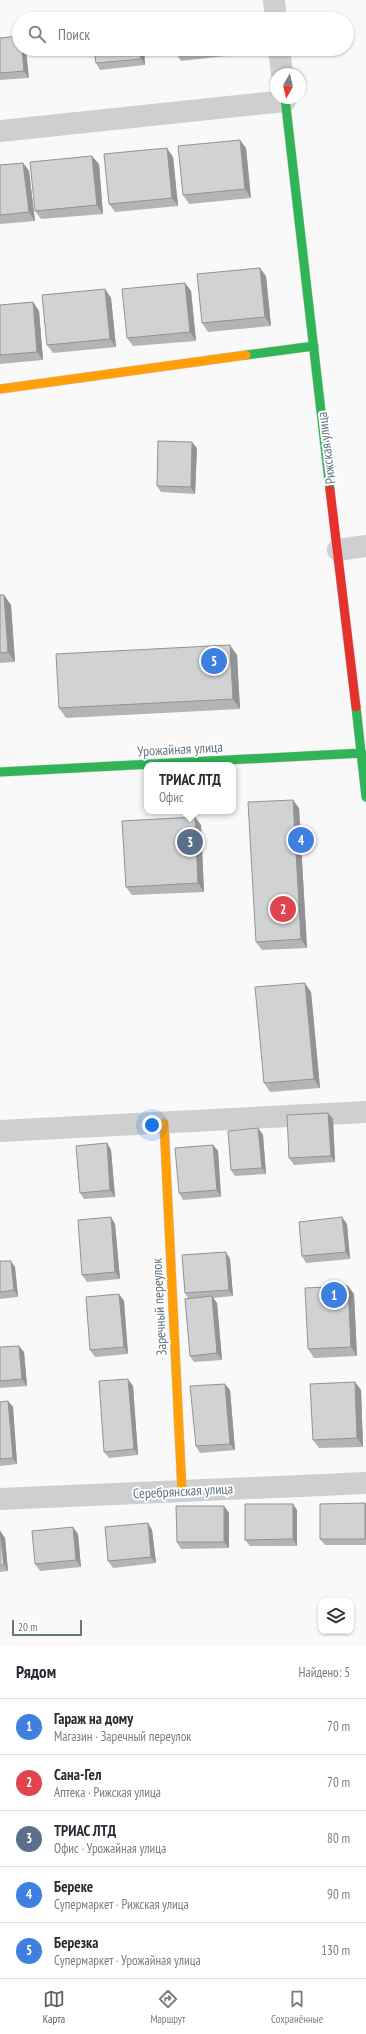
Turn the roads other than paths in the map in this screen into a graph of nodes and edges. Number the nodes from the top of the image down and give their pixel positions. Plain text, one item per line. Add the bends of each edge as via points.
1 (274, 0) edge
2 (275, 12) edge
3 (280, 56) edge
4 (281, 68) edge
5 (270, 102) edge
6 (285, 104) edge
7 (0, 131) edge
8 (314, 346) junction
9 (0, 390) edge
10 (366, 546) edge
11 (338, 550) junction
12 (362, 753) junction
13 (191, 762) edge
14 (144, 764) edge
15 (0, 772) edge
16 (366, 798) edge
17 (366, 1112) edge
18 (164, 1123) junction
19 (0, 1131) edge
20 (366, 1483) edge
21 (182, 1491) junction
22 (0, 1499) edge

1 - 2 street
3 - 4 street
5 - 7 street
6 - 8 street, Рижская улица
8 - 9 street
8 - 11 street, Рижская улица
10 - 11 street
11 - 12 street, Рижская улица
12 - 13 street, Урожайная улица
12 - 16 street, Рижская улица
14 - 15 street, Урожайная улица
17 - 18 street
18 - 19 street
18 - 21 street, Заречный переулок
20 - 21 street, Серебрянская улица
21 - 22 street, Серебрянская улица

